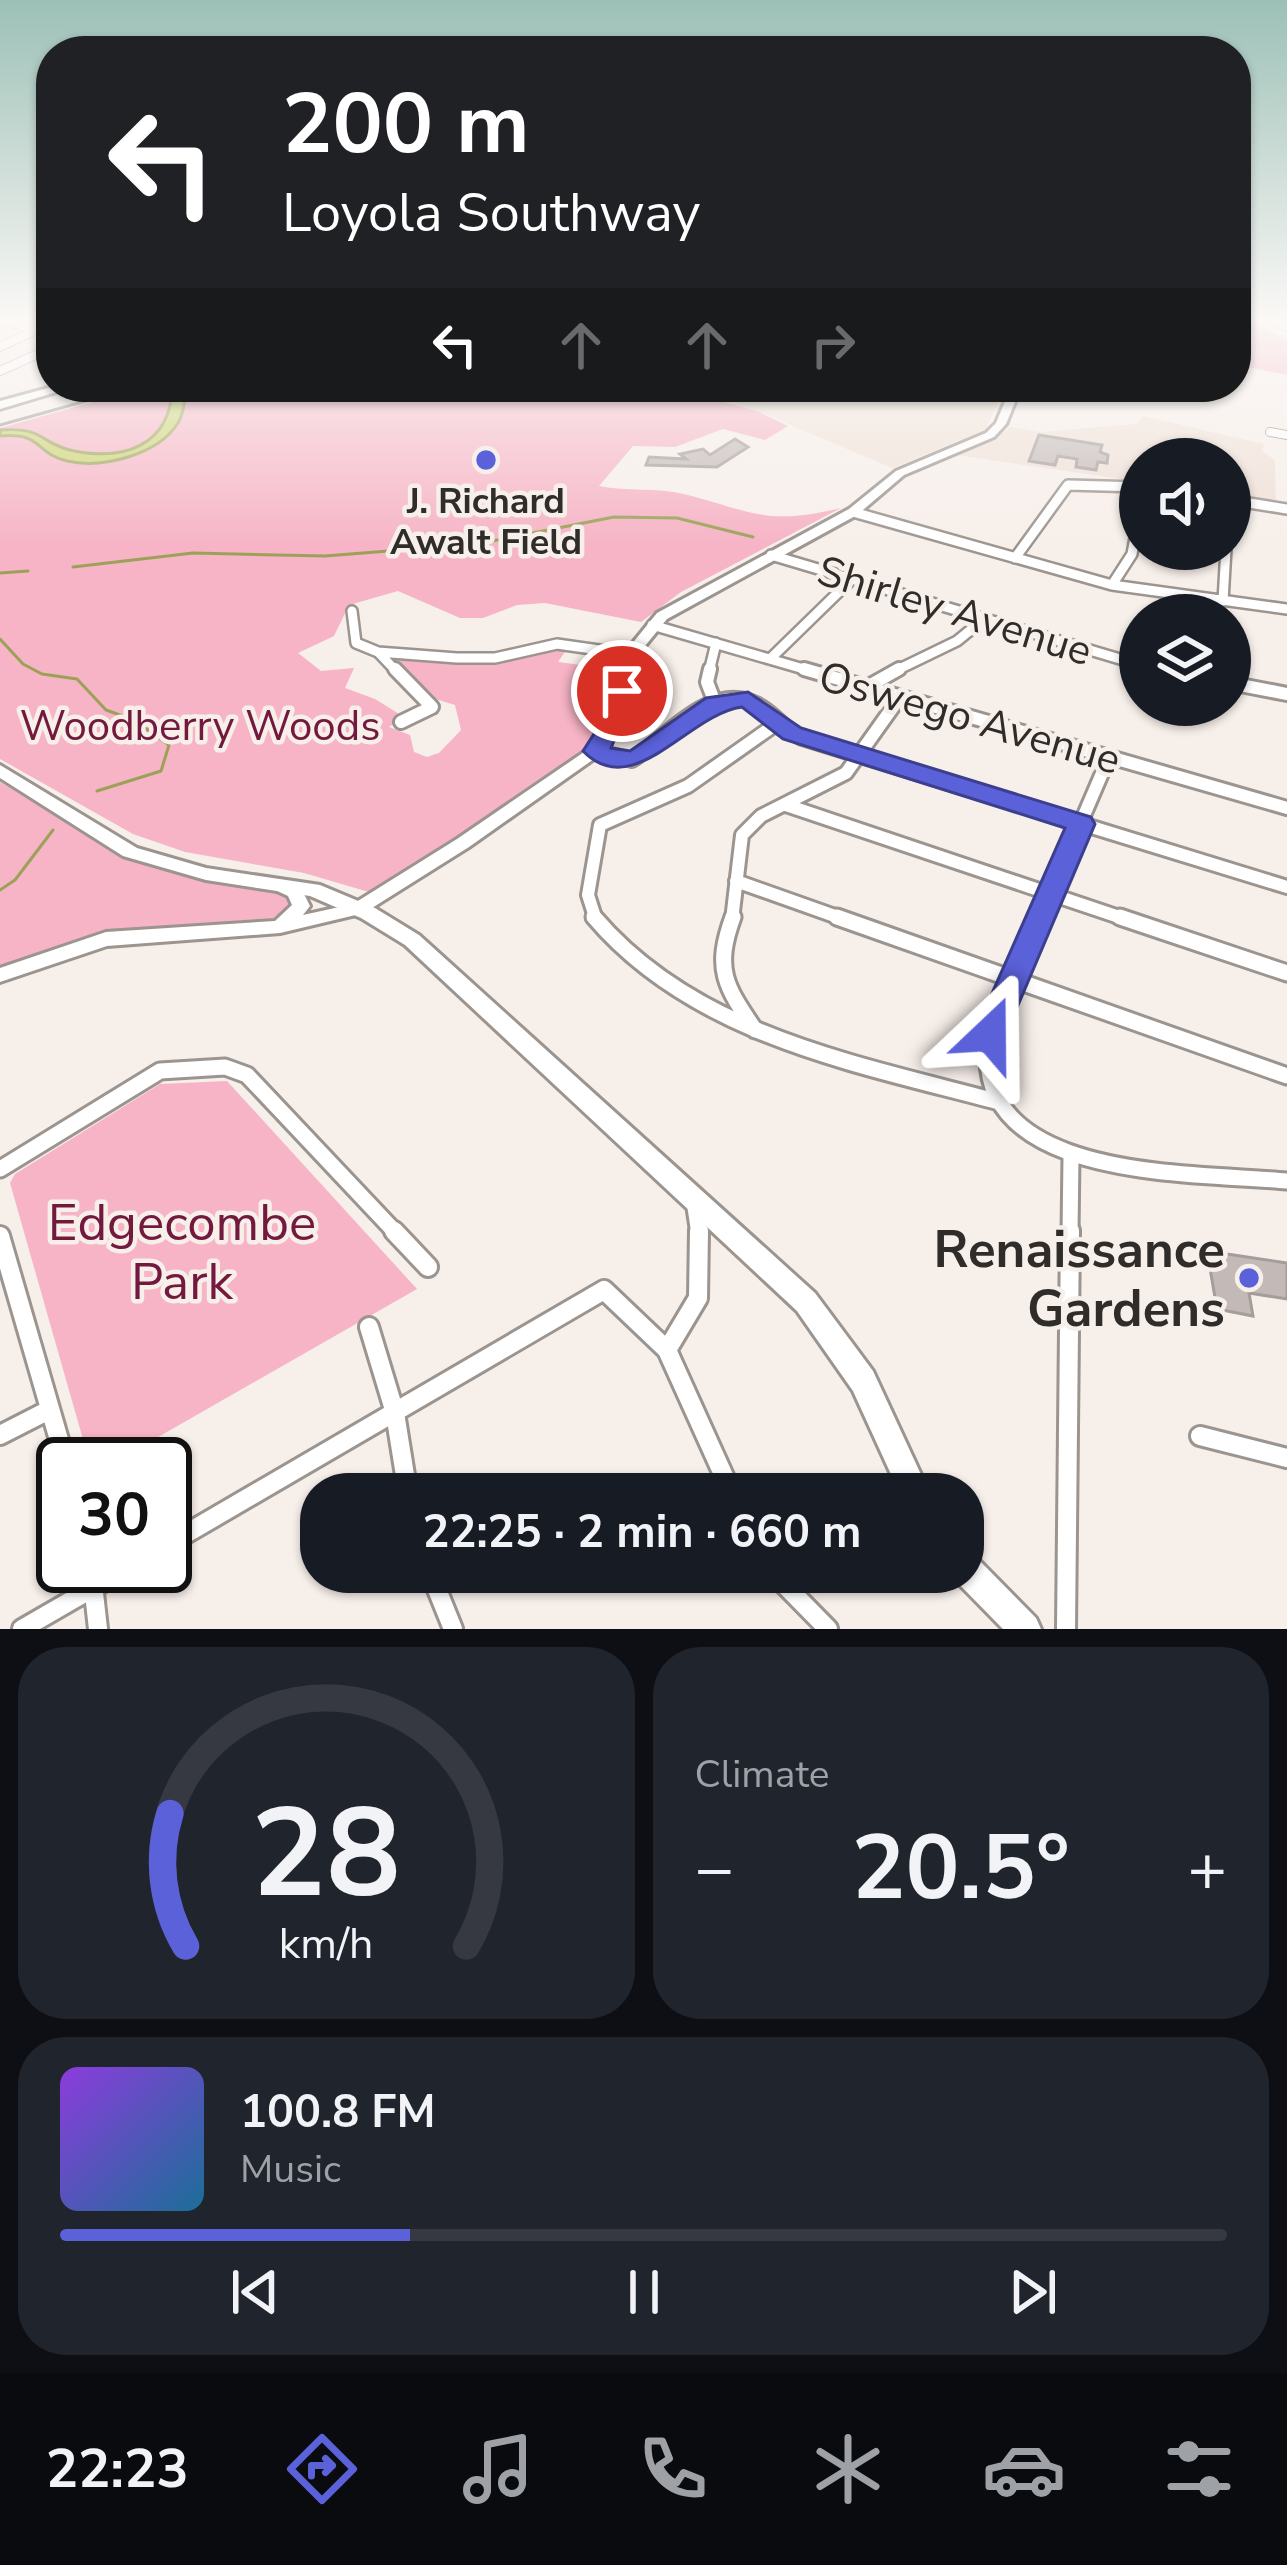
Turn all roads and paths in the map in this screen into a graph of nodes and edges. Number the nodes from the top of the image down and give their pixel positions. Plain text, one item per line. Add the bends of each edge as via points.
1 (1009, 402) edge
2 (1270, 432) dead end
3 (1287, 435) edge
4 (1119, 483) edge
5 (1251, 503) edge
6 (1287, 509) edge
7 (853, 512) junction
8 (771, 555) junction
9 (1015, 558) junction
10 (1122, 570) edge
11 (852, 579) junction
12 (1112, 586) junction
13 (1166, 594) edge
14 (1251, 604) edge
15 (1287, 609) edge
16 (352, 611) dead end
17 (984, 619) junction
18 (652, 625) junction
19 (716, 643) junction
20 (378, 652) junction
21 (634, 656) junction
22 (770, 659) junction
23 (1119, 659) edge
24 (867, 687) junction
25 (1251, 687) edge
26 (1287, 694) edge
27 (900, 697) junction
28 (715, 703) junction
29 (401, 722) dead end
30 (776, 724) junction
31 (596, 751) junction
32 (861, 756) junction
33 (1109, 757) junction
34 (0, 770) edge
35 (785, 806) junction
36 (1287, 808) edge
37 (74, 814) junction
38 (1081, 824) junction
39 (736, 881) junction
40 (272, 882) junction
41 (1287, 887) edge
42 (1049, 894) junction
43 (370, 908) junction
44 (279, 927) junction
45 (47, 956) junction
46 (1287, 973) edge
47 (0, 975) edge
48 (1012, 981) junction
49 (757, 1032) junction
50 (1287, 1076) edge
51 (1003, 1103) junction
52 (1071, 1156) junction
53 (0, 1169) edge
54 (1287, 1180) edge
55 (693, 1197) junction
56 (0, 1236) edge
57 (428, 1267) dead end
58 (4, 1268) edge
59 (369, 1327) dead end
60 (667, 1351) junction
61 (49, 1410) junction
62 (395, 1413) junction
63 (0, 1436) edge
64 (1200, 1436) dead end
65 (58, 1437) edge
66 (1287, 1458) edge
67 (405, 1473) edge
68 (722, 1473) edge
69 (905, 1473) edge
70 (192, 1530) edge
71 (984, 1588) edge
72 (70, 1593) edge
73 (95, 1593) edge
74 (438, 1593) edge
75 (793, 1593) edge
76 (22, 1629) edge
77 (98, 1629) edge
78 (452, 1629) edge
79 (828, 1629) edge
80 (1024, 1629) edge
81 (1066, 1629) edge

1 - 7 main road via 995,431 900,472
2 - 3 street
4 - 9 street via 1073,480 1055,490 1043,526
5 - 6 street
7 - 8 main road
7 - 9 street
8 - 11 street, Shirley Avenue
8 - 18 main road
9 - 12 street
10 - 12 street
11 - 17 street, Shirley Avenue
11 - 22 street
12 - 13 street
14 - 15 street
16 - 20 street via 356,643
17 - 23 street, Shirley Avenue
17 - 24 street via 964,640
18 - 19 street, Oswego Avenue
18 - 21 main road
19 - 22 street, Oswego Avenue
19 - 28 street via 707,682
20 - 21 street via 484,659 557,644
20 - 29 street via 432,706
21 - 31 main road
22 - 24 street, Oswego Avenue
24 - 27 street, Oswego Avenue
25 - 26 street
27 - 32 street
27 - 33 street, Oswego Avenue
28 - 30 street via 748,700
28 - 31 street via 632,760
30 - 32 street
30 - 49 street via 688,786 606,819 596,833 588,895 598,925 658,979
31 - 43 main road via 463,843 414,889
32 - 35 street via 840,778
32 - 38 street
33 - 36 street, Oswego Avenue
33 - 38 street
34 - 37 main road
35 - 39 street via 742,836
35 - 42 street
37 - 40 main road via 146,858
37 - 43 main road via 184,857 309,878
38 - 41 street
38 - 42 street
39 - 48 street
39 - 49 street via 722,969
40 - 43 main road
40 - 44 main road via 301,898
42 - 46 street
42 - 48 street
43 - 44 main road
43 - 45 main road via 283,934
43 - 55 main road
44 - 45 main road via 125,936
45 - 47 main road
48 - 50 street
48 - 51 street via 984,1052
49 - 51 street
51 - 52 street
52 - 54 street
52 - 81 street
53 - 57 street via 153,1073 233,1068
55 - 60 street via 701,1288 691,1322
55 - 69 main road via 822,1321 863,1382
56 - 58 street
58 - 61 street
59 - 62 street
60 - 62 street via 604,1290
60 - 68 street
61 - 63 street
61 - 65 street
62 - 67 street
62 - 70 street
64 - 66 street
71 - 80 main road
72 - 76 street
73 - 77 street
74 - 78 street
75 - 79 street

